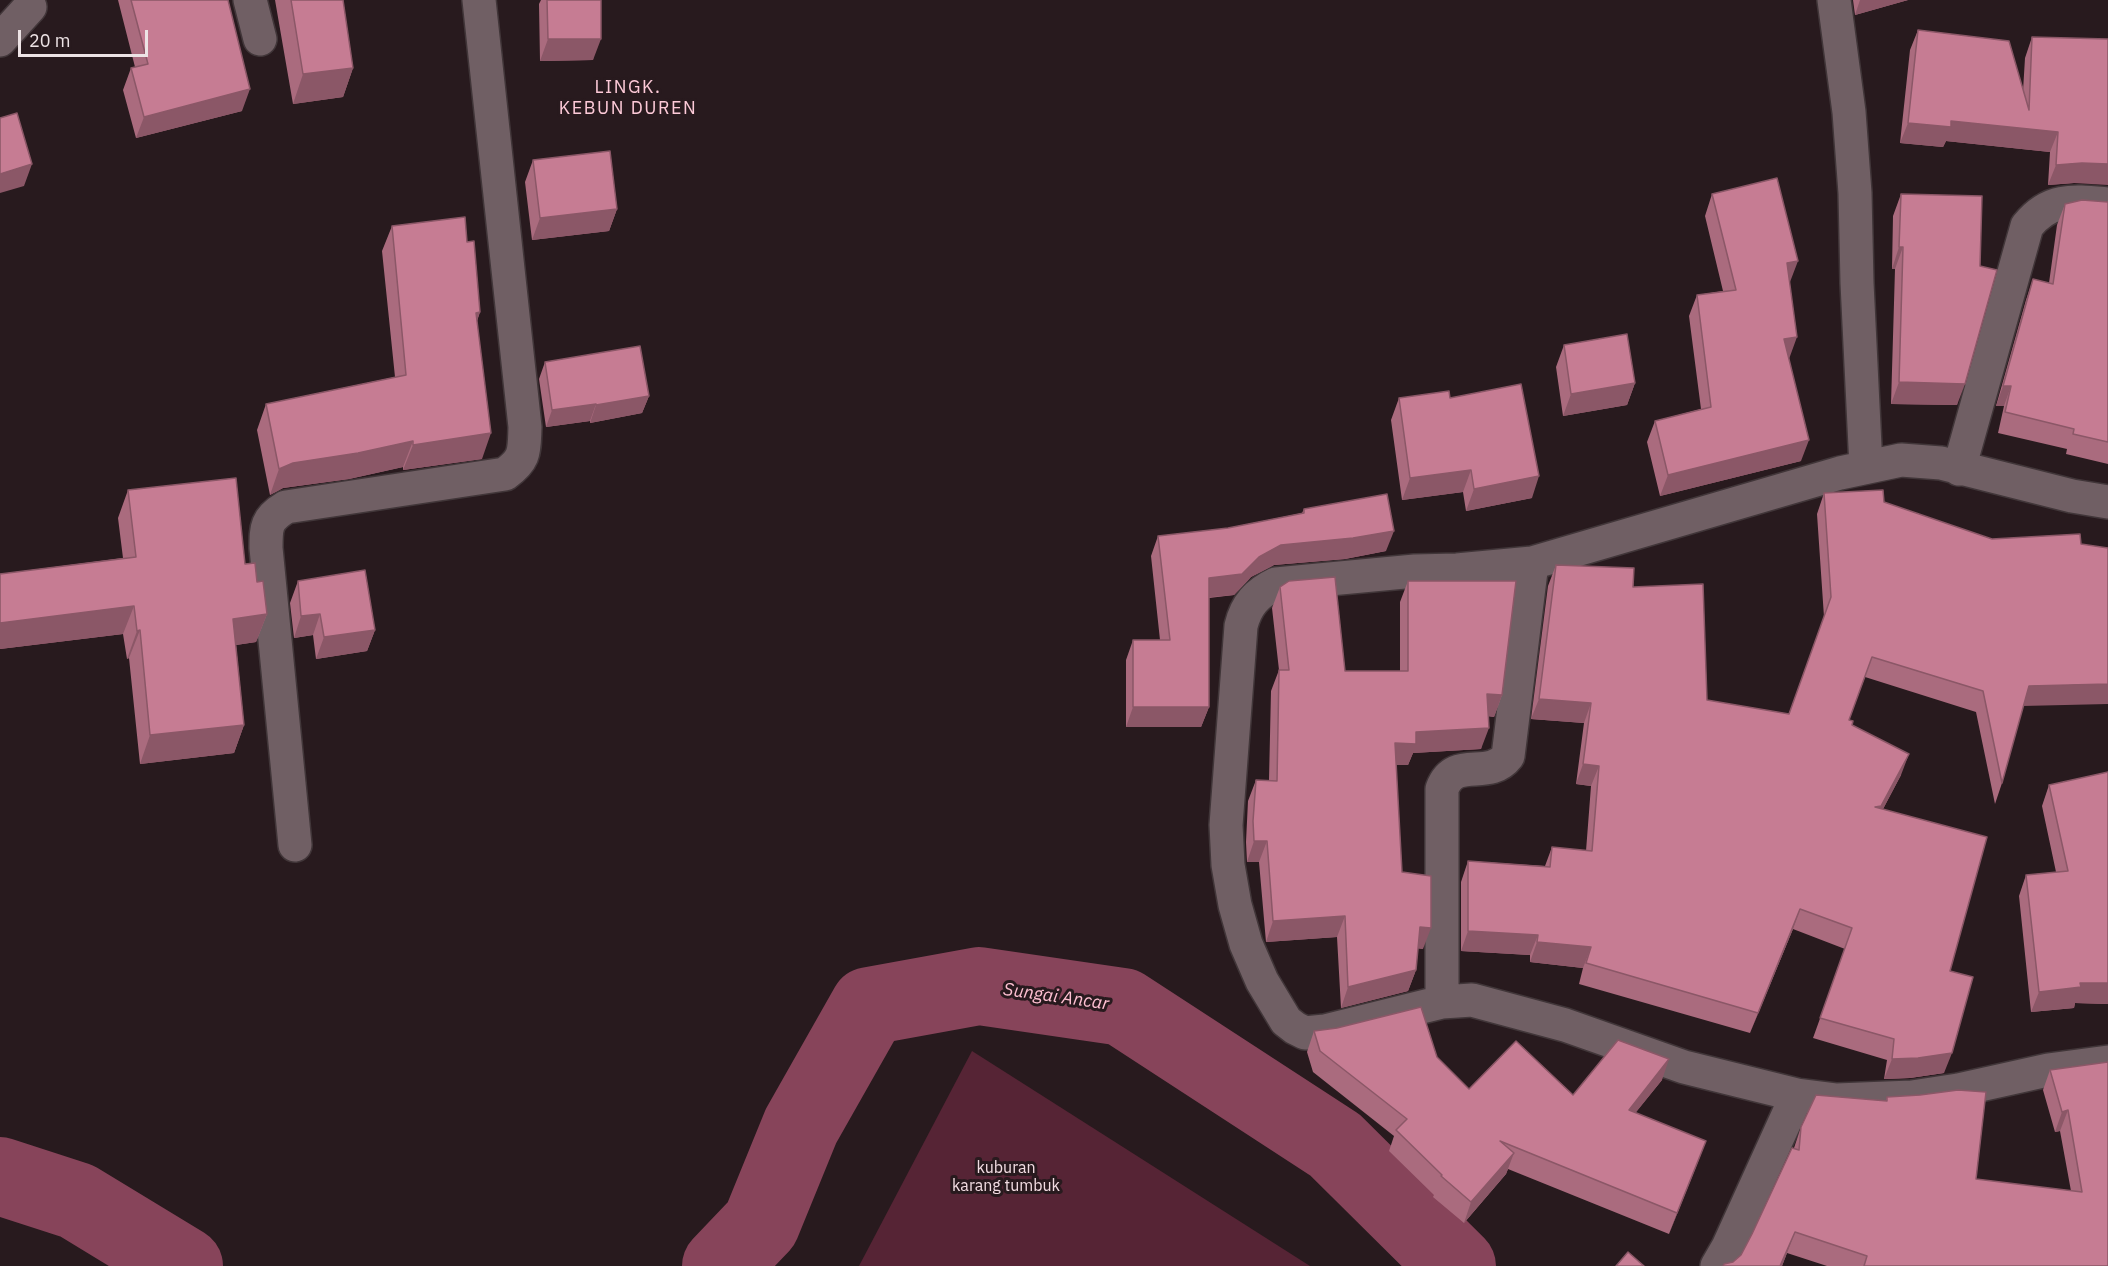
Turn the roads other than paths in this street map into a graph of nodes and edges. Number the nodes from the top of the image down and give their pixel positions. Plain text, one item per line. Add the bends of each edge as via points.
1 (250, 0) edge
2 (479, 0) edge
3 (1834, 0) edge
4 (30, 7) dead end
5 (260, 39) dead end
6 (0, 40) edge
7 (2108, 204) edge
8 (1866, 467) junction
9 (1959, 469) junction
10 (2108, 502) edge
11 (1532, 563) junction
12 (295, 845) dead end
13 (1442, 1002) junction
14 (2108, 1062) edge
15 (1797, 1095) junction
16 (1718, 1266) edge

1 - 5 street
2 - 12 street via 525,427 524,452 518,465 505,474 285,507 273,514 266,528 266,548
3 - 8 street via 1855,193
4 - 6 street
7 - 9 street via 2061,202 2044,210 2027,226
8 - 9 street via 1901,460 1941,463
8 - 11 street
9 - 10 street
11 - 13 street via 1508,756 1490,768 1455,771 1446,778 1442,789
11 - 13 street via 1276,584 1259,593 1247,608 1241,626 1226,825 1228,865 1234,905 1262,981 1286,1021 1305,1033
13 - 15 street via 1472,1000 1498,1005 1684,1067
14 - 15 street via 1912,1097 1837,1100
15 - 16 street

